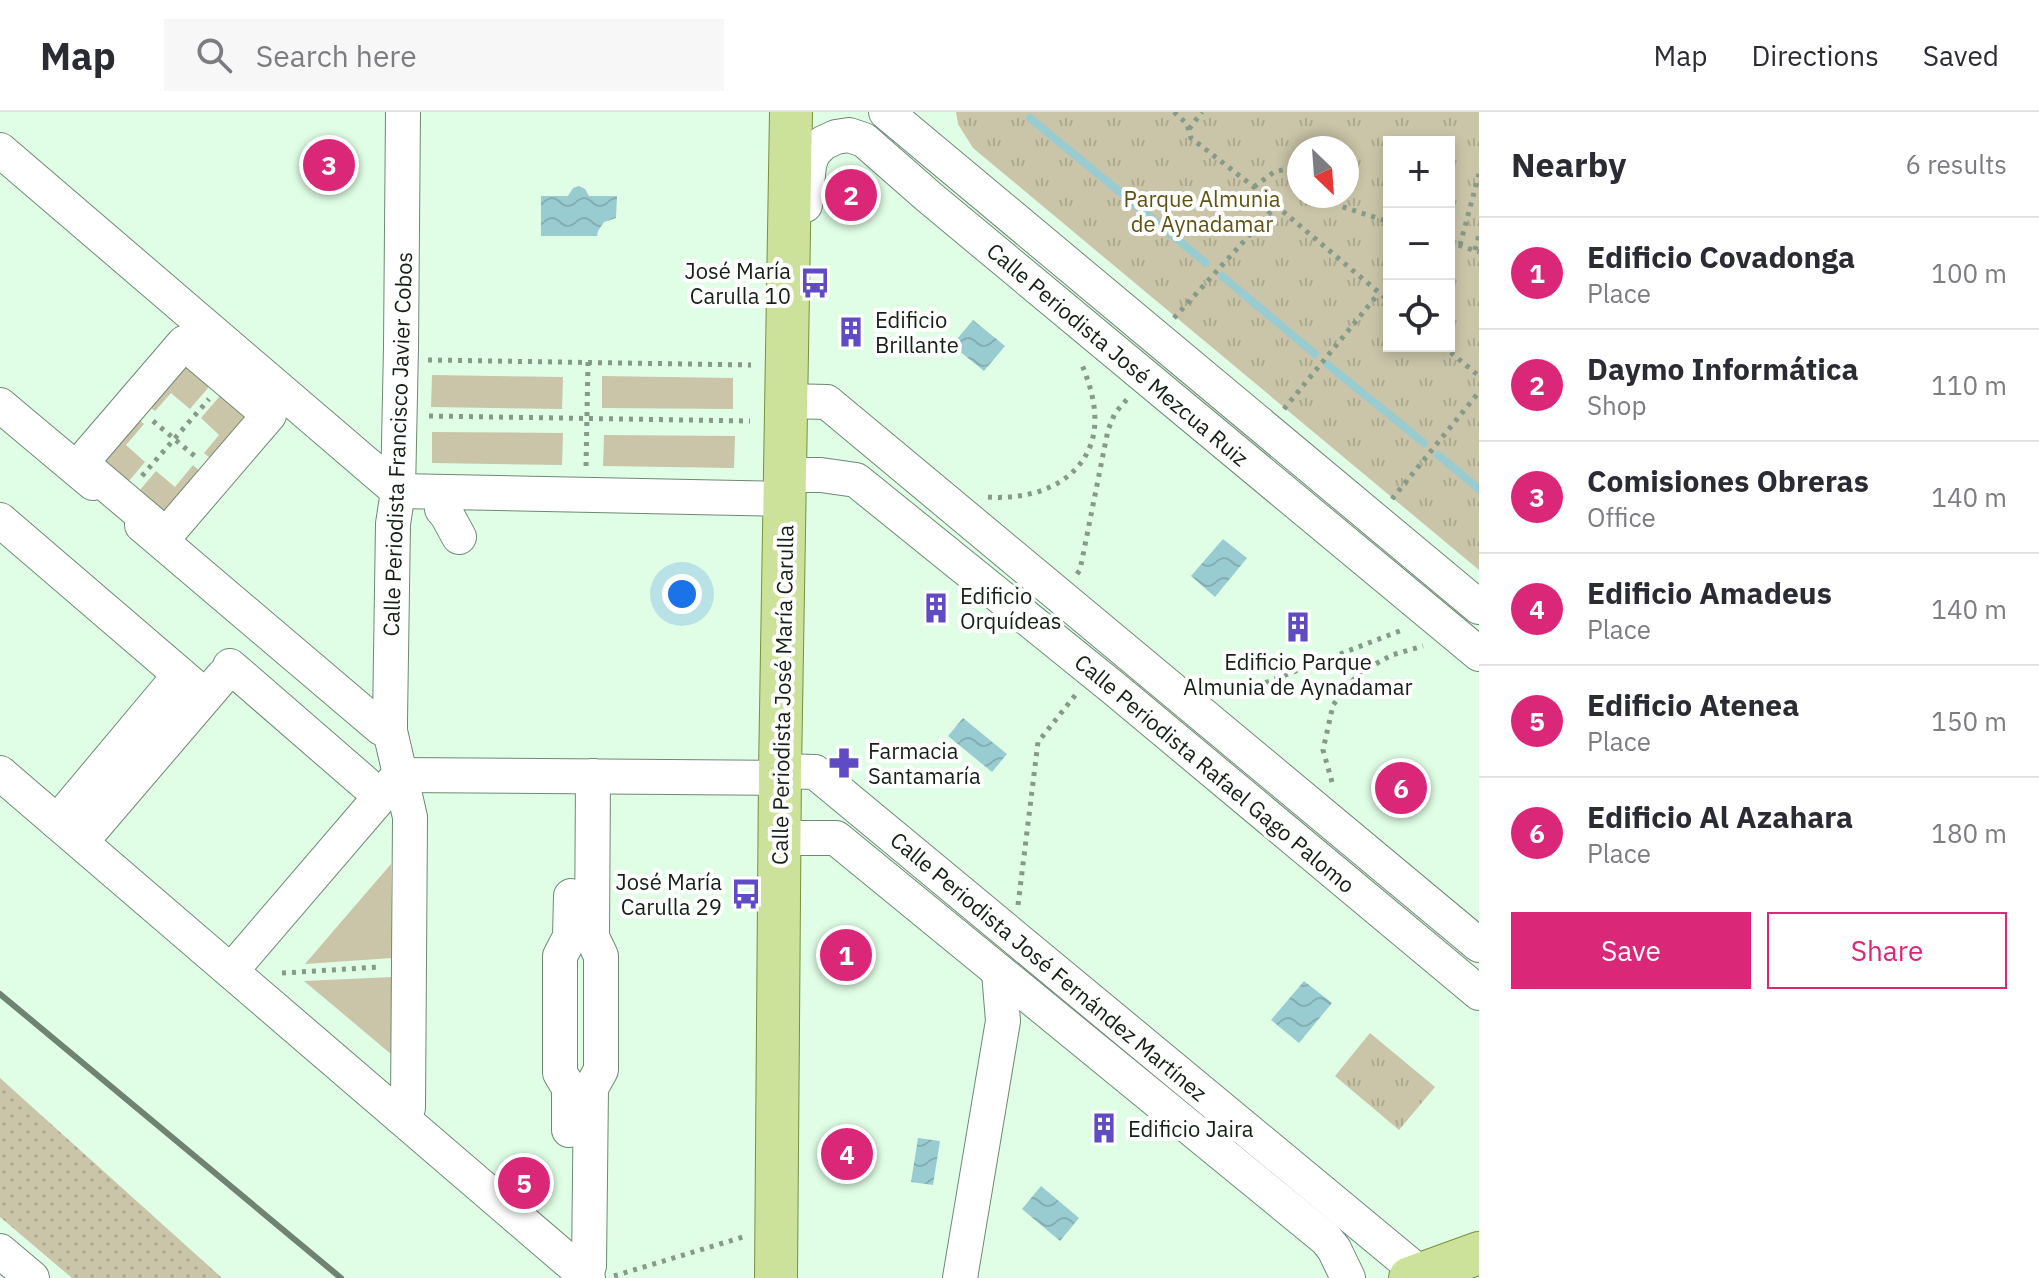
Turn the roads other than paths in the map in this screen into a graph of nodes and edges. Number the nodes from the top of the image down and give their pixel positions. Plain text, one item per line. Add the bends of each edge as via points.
1 (403, 112) edge
2 (791, 112) edge
3 (886, 112) edge
4 (0, 150) edge
5 (789, 228) junction
6 (786, 401) junction
7 (0, 405) edge
8 (784, 487) junction
9 (398, 491) junction
10 (442, 492) junction
11 (123, 498) joint
12 (0, 520) edge
13 (459, 537) dead end
14 (1479, 607) edge
15 (1479, 654) edge
16 (210, 678) junction
17 (390, 731) junction
18 (0, 773) edge
19 (780, 774) junction
20 (399, 775) junction
21 (583, 776) junction
22 (366, 784) dead end
23 (69, 832) junction
24 (780, 838) junction
25 (1479, 945) edge
26 (231, 971) junction
27 (999, 972) junction
28 (1479, 993) edge
29 (1036, 1002) junction
30 (1003, 1021) junction
31 (401, 1117) junction
32 (0, 1251) edge
33 (1479, 1253) edge
34 (585, 1271) edge
35 (1415, 1276) edge
36 (32, 1278) edge
37 (776, 1278) edge
38 (960, 1278) edge
39 (1348, 1278) edge

1 - 9 street, Calle Periodista Francisco Javier Cobos
2 - 5 main road, Calle Periodista José María Carulla
3 - 14 street, Calle Periodista José Mezcua Ruiz
4 - 9 street
5 - 6 main road, Calle Periodista José María Carulla
5 - 15 street, Calle Periodista José Mezcua Ruiz via 805,209 813,153 836,137 864,140
6 - 8 main road, Calle Periodista José María Carulla
6 - 25 street, Calle Periodista Rafael Gago Palomo via 827,402
7 - 17 street
8 - 10 street, Calle Periodista Rafael Gago Palomo
8 - 19 main road, Calle Periodista José María Carulla
8 - 28 street, Calle Periodista Rafael Gago Palomo via 821,475 856,480
9 - 10 street, Calle Periodista Rafael Gago Palomo
9 - 17 street, Calle Periodista Francisco Javier Cobos
10 - 13 street via 442,509
11 - 11 street via 81,463 184,343 269,415 166,535
12 - 16 street
16 - 22 street
16 - 23 street
17 - 20 street, Calle Periodista Francisco Javier Cobos
18 - 23 street
19 - 21 street, Calle Periodista José Fernández Martínez
19 - 24 main road, Calle Periodista José María Carulla
19 - 35 street, Calle Periodista José Fernández Martínez via 815,772
20 - 21 street, Calle Periodista José Fernández Martínez
20 - 26 street
20 - 31 street, Calle Periodista Francisco Javier Cobos via 410,817 408,1108
21 - 34 street via 592,937 601,956 601,1070 591,1088
23 - 26 street
24 - 27 street, Calle Periodista José Fernández Martínez via 836,838
24 - 37 main road, Calle Periodista José María Carulla
26 - 31 street
27 - 29 street, Calle Periodista José Fernández Martínez
27 - 30 street
29 - 30 street
29 - 39 street, Calle Periodista José Fernández Martínez via 1326,1239
30 - 38 street
31 - 34 street
32 - 36 street
33 - 35 main road

